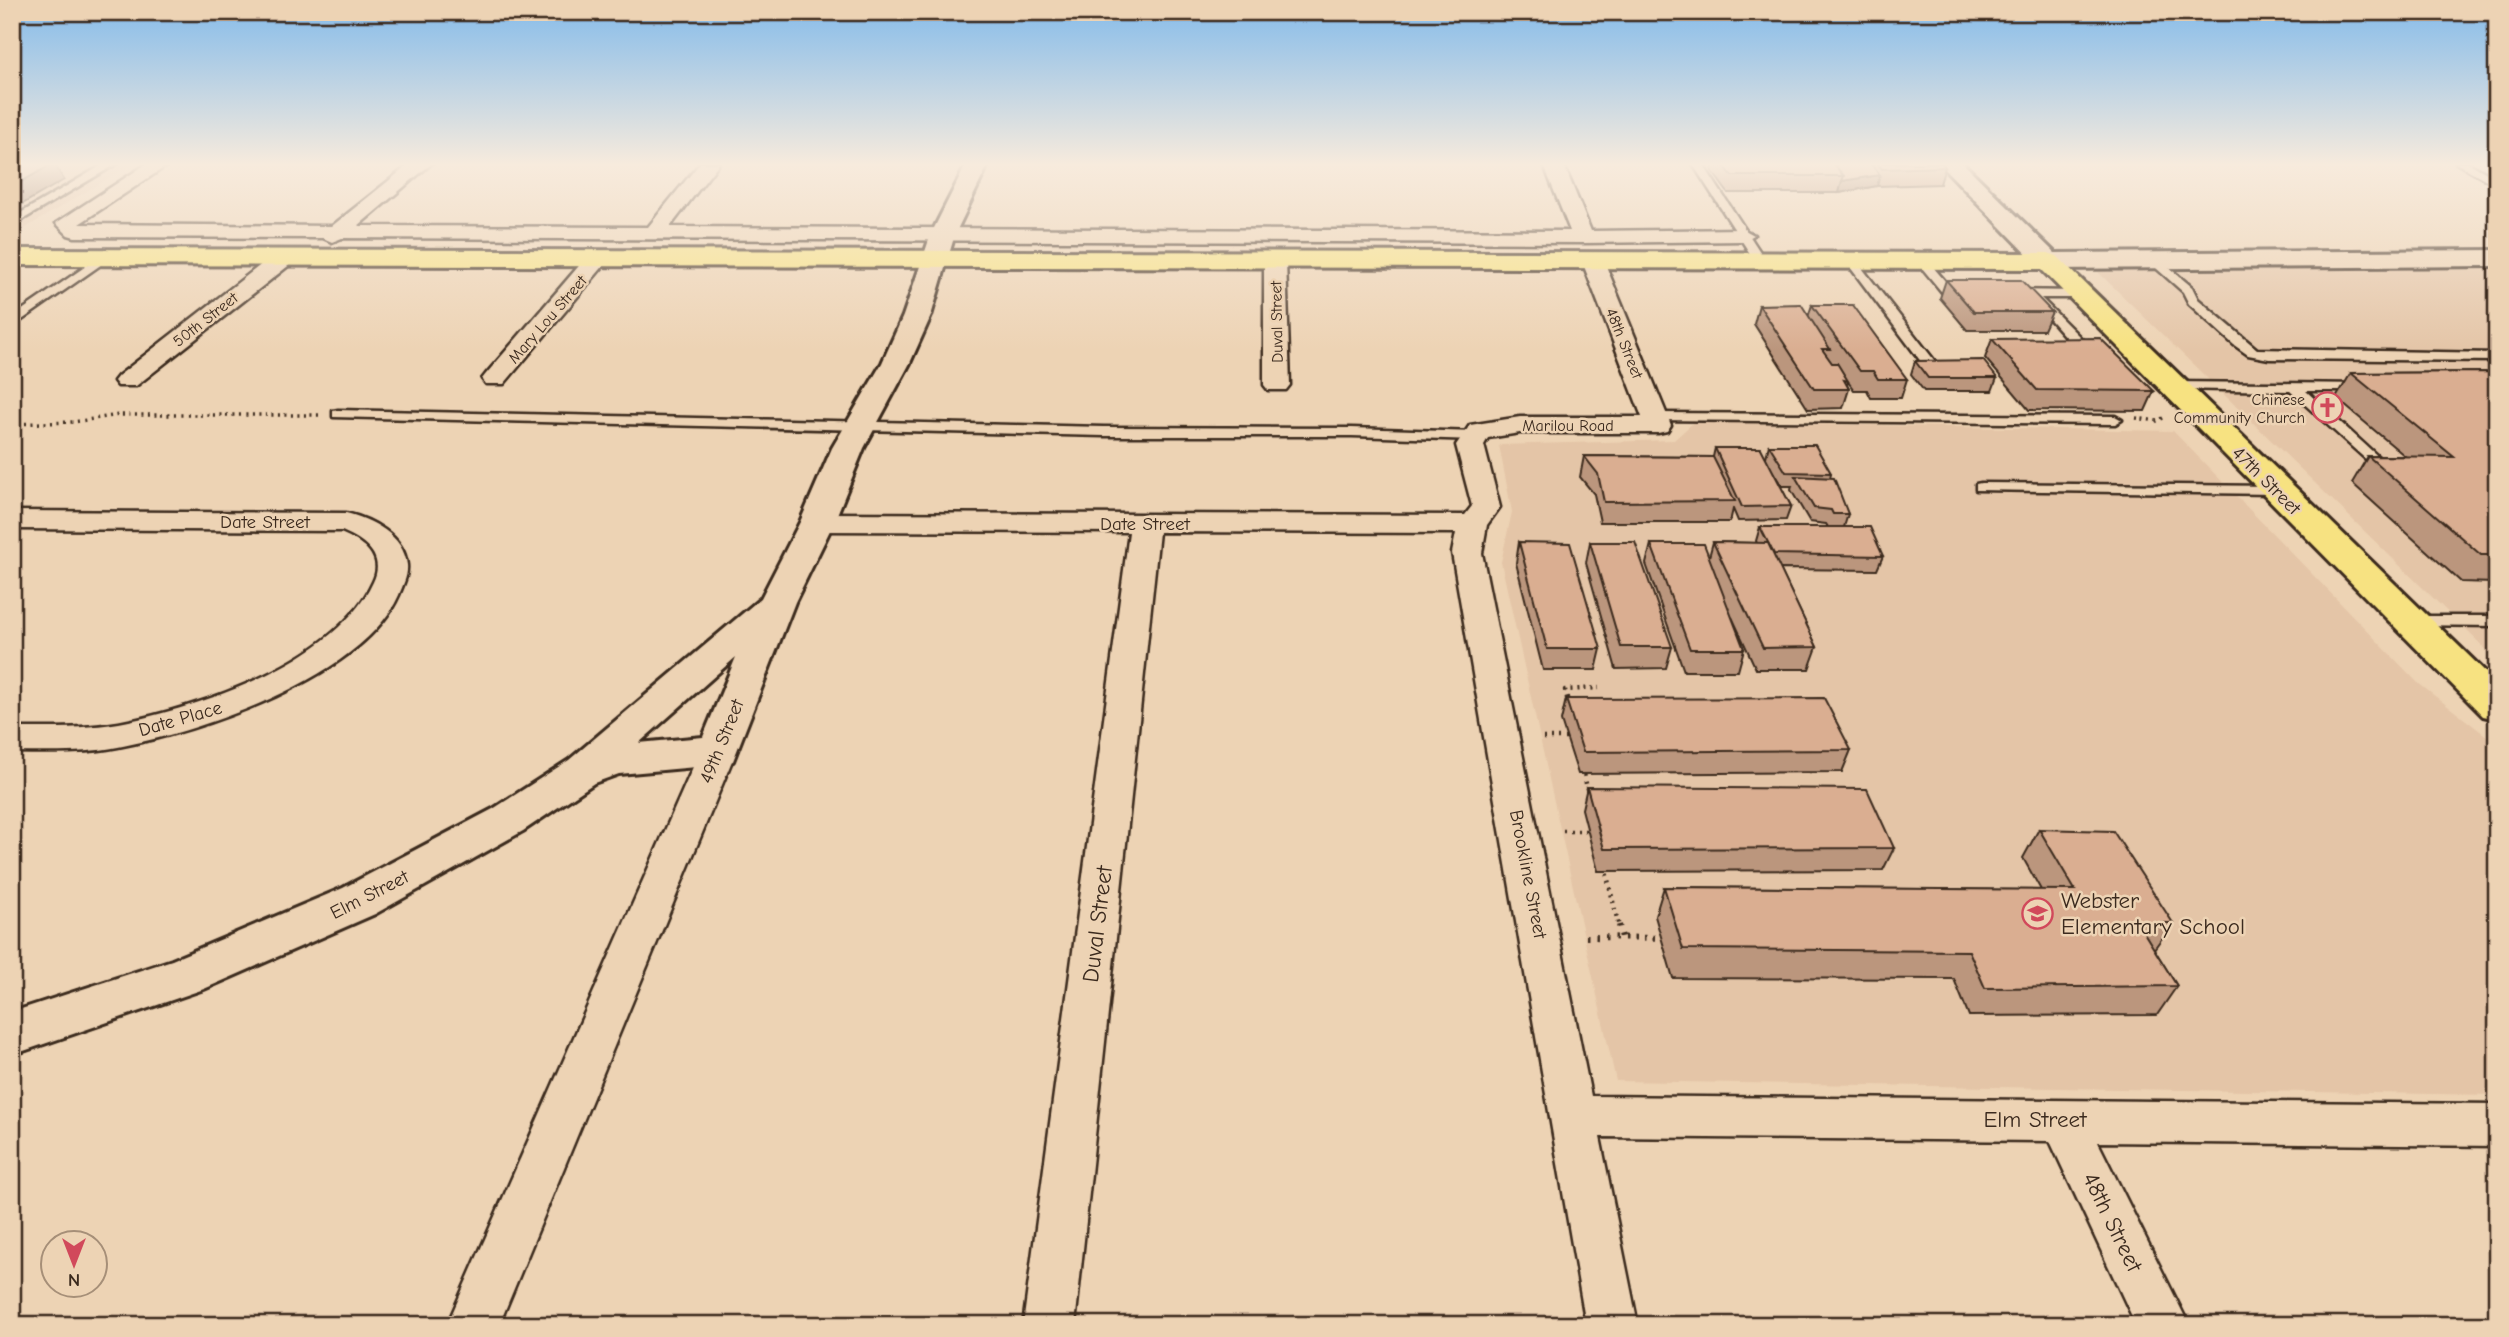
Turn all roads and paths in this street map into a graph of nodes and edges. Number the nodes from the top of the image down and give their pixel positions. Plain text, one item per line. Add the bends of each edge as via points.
1 (70, 225) edge
2 (347, 225) edge
3 (659, 225) edge
4 (947, 225) edge
5 (1578, 225) edge
6 (1737, 225) edge
7 (2012, 225) edge
8 (340, 231) junction
9 (654, 232) junction
10 (943, 234) junction
11 (1743, 235) junction
12 (1583, 237) junction
13 (12, 257) edge
14 (106, 257) junction
15 (294, 258) junction
16 (598, 258) junction
17 (2151, 258) junction
18 (2497, 258) edge
19 (936, 259) junction
20 (1275, 260) junction
21 (1593, 261) junction
22 (1760, 261) junction
23 (1851, 261) junction
24 (1922, 261) junction
25 (2048, 261) junction
26 (1976, 293) edge
27 (2004, 293) edge
28 (2078, 293) junction
29 (2032, 294) junction
30 (12, 323) edge
31 (2080, 345) edge
32 (2497, 356) edge
33 (1933, 368) edge
34 (495, 379) dead end
35 (127, 381) dead end
36 (1277, 385) dead end
37 (2294, 387) junction
38 (2375, 387) edge
39 (2170, 401) junction
40 (338, 414) joint
41 (2115, 420) joint
42 (1656, 421) junction
43 (12, 424) edge
44 (861, 425) junction
45 (1478, 434) junction
46 (2375, 461) edge
47 (1981, 487) dead end
48 (2276, 490) junction
49 (12, 520) edge
50 (817, 522) junction
51 (1145, 523) junction
52 (1473, 524) junction
53 (778, 602) junction
54 (2409, 621) junction
55 (2497, 621) edge
56 (335, 647) joint
57 (1599, 688) dead end
58 (2497, 706) edge
59 (1571, 714) edge
60 (1543, 738) dead end
61 (1577, 738) edge
62 (12, 740) edge
63 (718, 751) junction
64 (1583, 765) edge
65 (579, 772) junction
66 (1591, 805) edge
67 (1593, 818) edge
68 (1563, 831) dead end
69 (1602, 858) edge
70 (1586, 937) dead end
71 (1622, 938) junction
72 (1670, 938) edge
73 (12, 1034) edge
74 (1574, 1116) junction
75 (2063, 1119) junction
76 (2497, 1125) edge
77 (473, 1325) edge
78 (1049, 1325) edge
79 (1612, 1325) edge
80 (2163, 1325) edge

1 - 8 street via 75,230
2 - 8 street, 50th Street
3 - 9 street
4 - 10 street, 49th Street
5 - 12 street
6 - 11 lane
7 - 25 street, 47th Street
8 - 9 street
8 - 15 street, 50th Street
9 - 10 street
10 - 12 street
10 - 19 street, 49th Street
11 - 12 street
11 - 22 lane
13 - 14 main road
14 - 15 main road
14 - 30 lane
15 - 16 main road
15 - 35 street, 50th Street
16 - 19 main road
16 - 34 street, Mary Lou Street
17 - 18 street
17 - 25 street
17 - 32 lane via 2253,352
19 - 20 main road
19 - 44 street, 49th Street via 897,363
20 - 21 main road
20 - 36 street, Duval Street
21 - 22 main road
21 - 42 street, 48th Street
22 - 23 main road
23 - 24 main road
23 - 33 lane
24 - 25 main road
24 - 26 lane via 1949,293
25 - 28 main road, 47th Street
27 - 29 lane
28 - 29 lane
28 - 39 main road, 47th Street
29 - 31 lane
37 - 38 lane
37 - 39 lane
37 - 46 lane
39 - 41 path via 2157,421 2124,416
39 - 48 main road, 47th Street
40 - 43 path via 119,415
40 - 44 lane
41 - 42 lane
42 - 45 street, Marilou Road via 1520,425
44 - 45 lane via 1064,432
44 - 50 street, 49th Street
45 - 52 street, Brookline Street via 1470,445 1486,507
47 - 48 lane
48 - 54 main road, 47th Street
49 - 56 street, Date Street via 333,522 363,528 386,546 391,580 368,617
50 - 51 street, Date Street
50 - 53 street, 49th Street
51 - 52 street, Date Street
51 - 78 street, Duval Street
52 - 74 street, Brookline Street via 1467,553
53 - 63 street, 49th Street
53 - 65 street
54 - 55 lane
54 - 58 main road, 47th Street
56 - 62 street, Date Place via 257,692 158,727 80,740
57 - 59 path via 1565,690
60 - 61 path
63 - 65 street, Elm Street via 617,760
63 - 77 street, 49th Street
64 - 66 path
65 - 73 street, Elm Street via 508,820 359,901 187,975
67 - 68 path via 1596,831
69 - 71 path
70 - 71 path
71 - 72 path
74 - 75 street, Elm Street
74 - 79 street, Brookline Street
75 - 76 street, Elm Street
75 - 80 street, 48th Street

